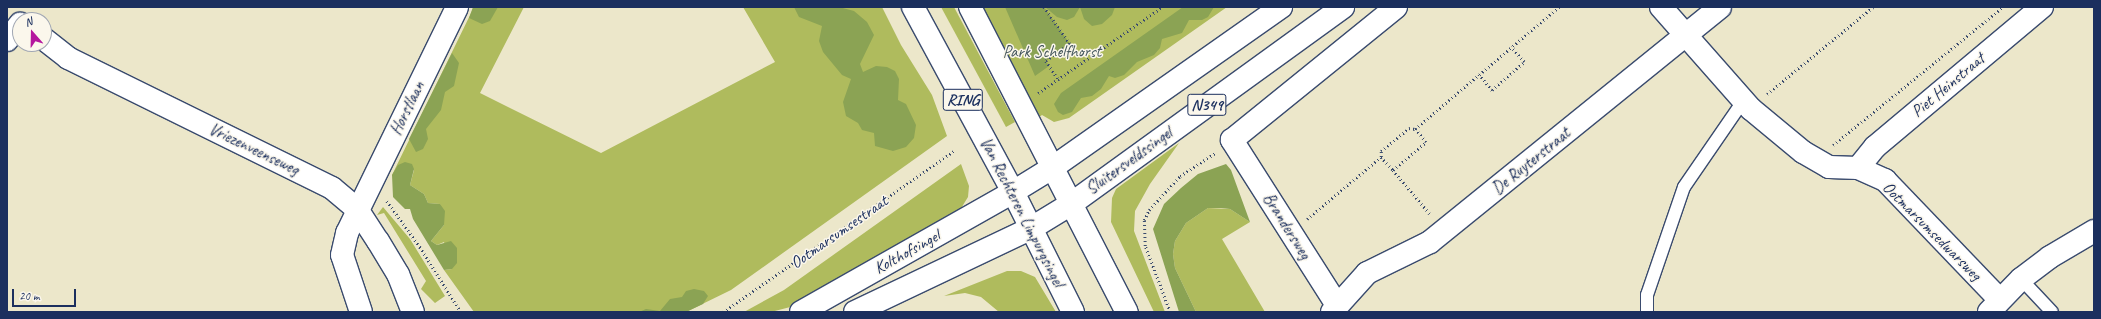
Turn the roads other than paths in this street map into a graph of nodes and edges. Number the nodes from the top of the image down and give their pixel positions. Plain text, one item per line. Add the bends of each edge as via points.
1 (457, 7) edge
2 (913, 7) edge
3 (970, 7) edge
4 (1280, 7) edge
5 (1343, 7) edge
6 (1396, 7) edge
7 (1661, 7) edge
8 (1720, 7) edge
9 (2042, 7) edge
10 (1685, 36) junction
11 (52, 45) edge
12 (1747, 105) junction
13 (1052, 168) junction
14 (1858, 168) junction
15 (1013, 192) junction
16 (1071, 204) junction
17 (357, 209) junction
18 (1030, 229) junction
19 (2094, 231) edge
20 (2021, 279) junction
21 (1995, 306) edge
22 (1335, 308) edge
23 (360, 312) edge
24 (413, 312) edge
25 (801, 312) edge
26 (855, 312) edge
27 (1073, 312) edge
28 (1127, 312) edge
29 (1647, 312) edge
30 (2052, 312) edge

1 - 17 street, Horstlaan
2 - 15 street, Van Rechteren Limpurgsingel / RING
3 - 13 street, RING
4 - 13 street, N349
5 - 16 street, Sluitersveldssingel / N349
6 - 22 street, Brandersweg via 1232,140 1291,232
7 - 10 street, Ootmarsumsedwarsweg
8 - 10 street, De Ruyterstraat
9 - 14 street, Piet Heinstraat via 1875,147
10 - 12 street, Ootmarsumsedwarsweg
10 - 22 street, De Ruyterstraat via 1430,242 1367,273
11 - 17 street, Vriezenveenseweg via 68,58 332,188
12 - 14 street, Ootmarsumsedwarsweg via 1803,152 1829,167
12 - 29 lane via 1684,187 1647,295
13 - 15 street, N349
13 - 16 street, RING
14 - 21 street, Ootmarsumsedwarsweg via 1885,180
15 - 18 street, Van Rechteren Limpurgsingel
15 - 25 street, Kolthofsingel
16 - 18 street, Sluitersveldssingel
16 - 28 street
17 - 23 street, Horstlaan via 347,232 342,255
17 - 24 street, Vriezenveenseweg via 398,274
18 - 26 street, Kolthofsingel
18 - 27 street, Van Rechteren Limpurgsingel
19 - 20 street via 2050,257
20 - 21 street
20 - 30 lane

